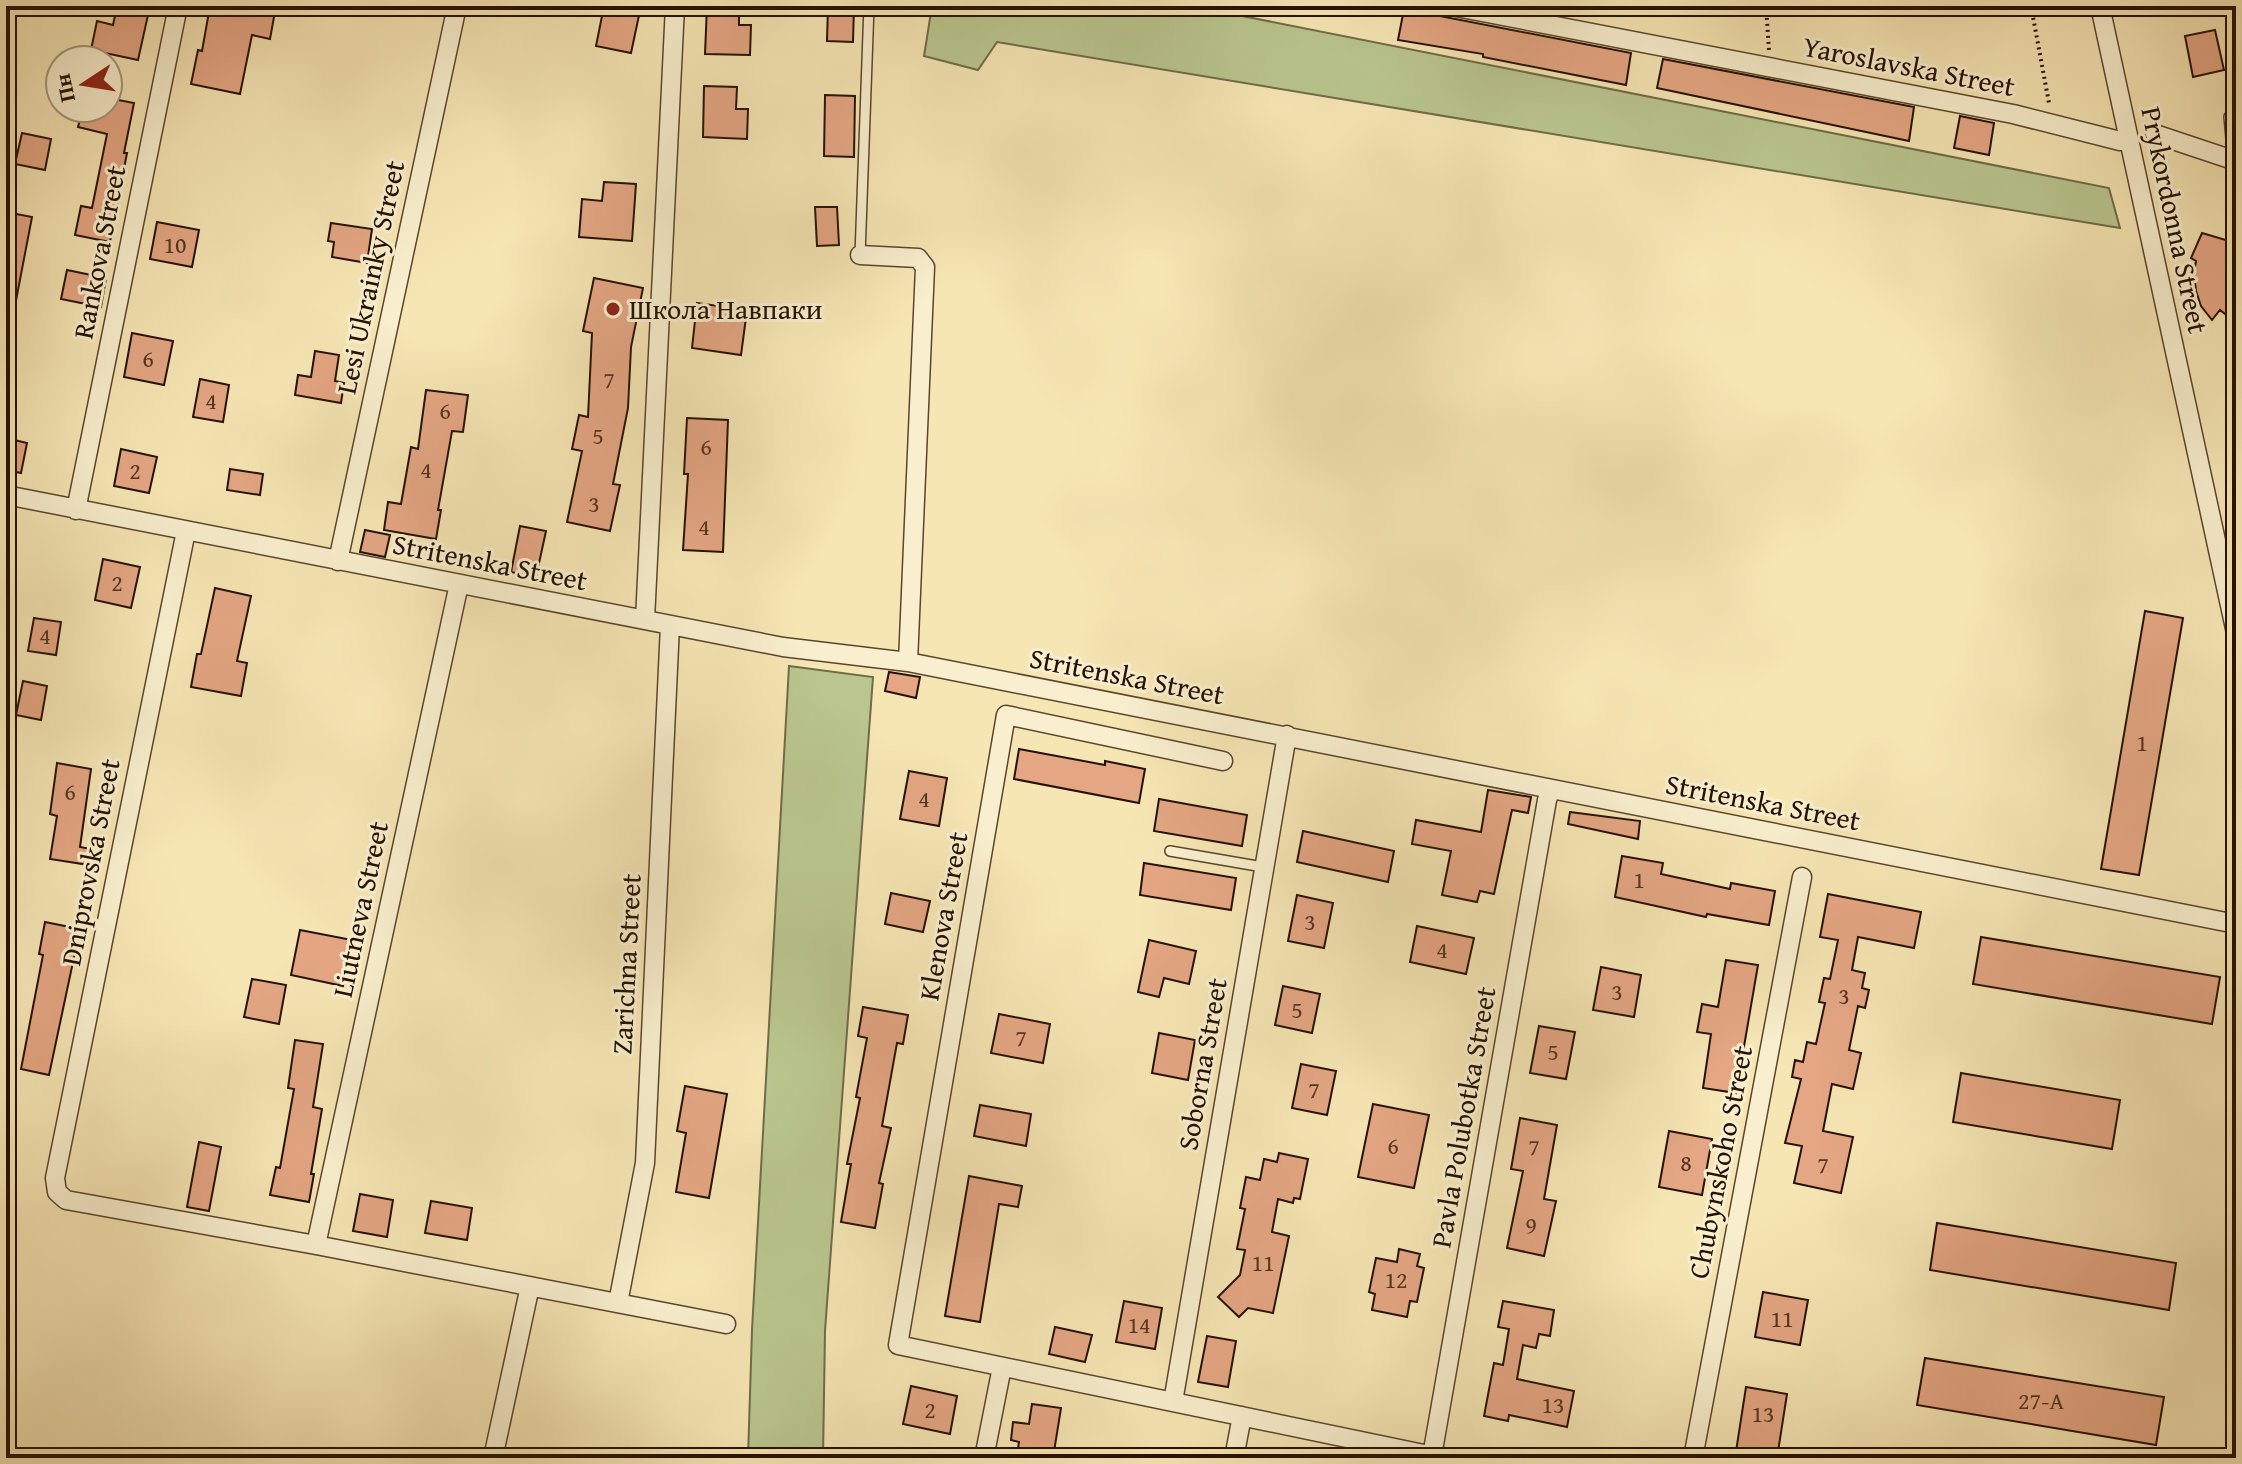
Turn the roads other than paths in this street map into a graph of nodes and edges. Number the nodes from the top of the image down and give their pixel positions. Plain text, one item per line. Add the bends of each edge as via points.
1 (178, 6) edge
2 (457, 6) edge
3 (675, 6) edge
4 (869, 6) edge
5 (1451, 6) edge
6 (2100, 6) edge
7 (2236, 115) edge
8 (2155, 134) dead end
9 (2120, 141) dead end
10 (2235, 160) edge
11 (860, 255) joint
12 (6, 495) edge
13 (76, 510) junction
14 (186, 531) junction
15 (338, 561) junction
16 (459, 584) junction
17 (645, 620) junction
18 (670, 625) junction
19 (2236, 633) edge
20 (908, 662) junction
21 (1287, 735) junction
22 (1223, 761) dead end
23 (1551, 789) junction
24 (1170, 851) dead end
25 (1263, 867) junction
26 (1802, 877) dead end
27 (2236, 924) edge
28 (316, 1245) junction
29 (530, 1286) junction
30 (618, 1303) junction
31 (726, 1324) dead end
32 (1002, 1367) junction
33 (1173, 1402) junction
34 (1242, 1416) junction
35 (1438, 1457) edge
36 (493, 1458) edge
37 (984, 1458) edge
38 (1234, 1458) edge
39 (1693, 1458) edge

1 - 13 street, Rankova Street
2 - 15 street, Lesi Ukrainky Street
3 - 17 street
4 - 11 lane
5 - 9 street, Yaroslavska Street via 2013,114
6 - 19 street, Prykordonna Street
7 - 10 lane via 2229,117
8 - 10 street
11 - 20 street via 918,258 925,267
12 - 13 street, Stritenska Street
13 - 14 street, Stritenska Street
14 - 15 street, Stritenska Street
14 - 28 street, Dniprovska Street via 55,1178 57,1192 66,1200
15 - 16 street, Stritenska Street
16 - 17 street, Stritenska Street
16 - 28 street, Liutneva Street
17 - 18 street, Stritenska Street
18 - 20 street, Stritenska Street via 783,647
18 - 30 street, Zarichna Street via 645,1163
20 - 21 street, Stritenska Street
21 - 23 street, Stritenska Street
21 - 25 street, Soborna Street
22 - 32 street, Klenova Street via 1006,715 898,1345
23 - 27 street, Stritenska Street
23 - 35 street, Pavla Polubotka Street
24 - 25 lane
25 - 33 street, Soborna Street
26 - 39 street, Chubynskoho Street
28 - 29 street
29 - 30 street
29 - 36 street
30 - 31 street
32 - 33 street
32 - 37 street
33 - 34 street
34 - 35 street
34 - 38 street

